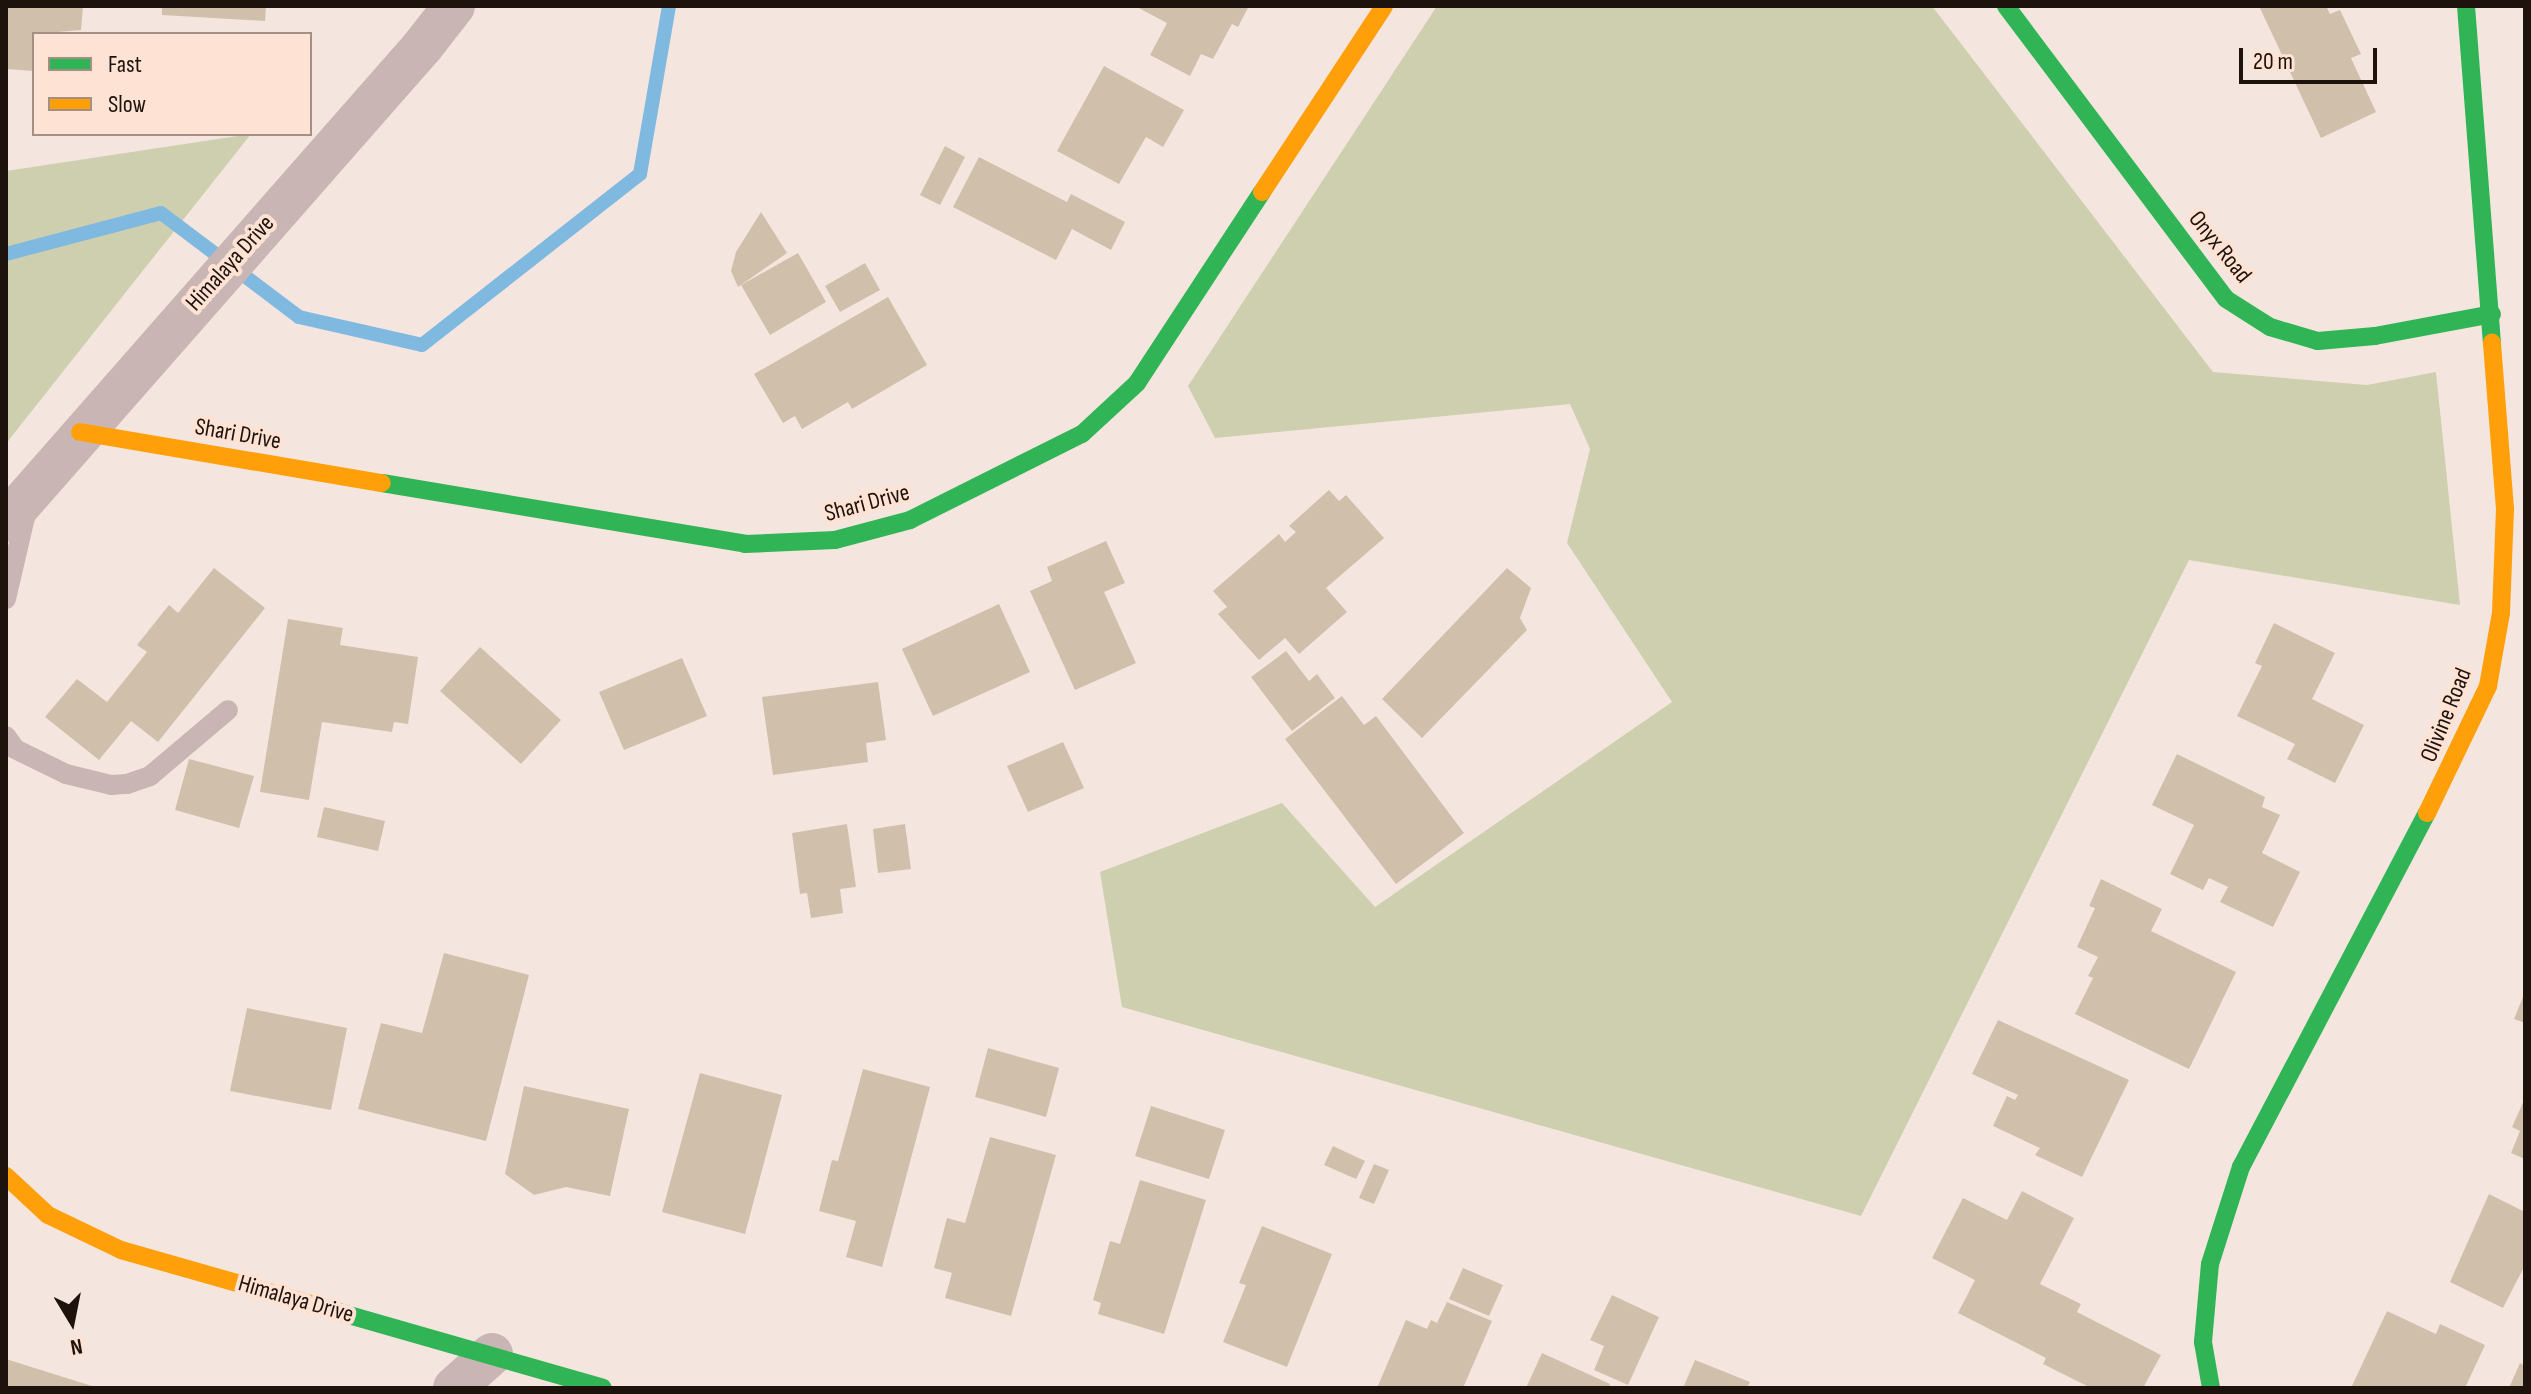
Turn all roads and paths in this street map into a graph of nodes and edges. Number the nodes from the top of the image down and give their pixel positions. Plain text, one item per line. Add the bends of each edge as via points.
1 (454, 6) edge
2 (1384, 6) edge
3 (2006, 6) edge
4 (2466, 6) edge
5 (2492, 314) junction
6 (80, 432) junction
7 (19, 505) edge
8 (6, 599) edge
9 (228, 710) dead end
10 (6, 736) edge
11 (6, 1176) edge
12 (492, 1354) junction
13 (454, 1388) edge
14 (603, 1388) edge
15 (2211, 1388) edge

1 - 6 street, Himalaya Drive
2 - 6 street, Shari Drive via 1137,383 1082,434 910,520 835,540 745,544
3 - 5 street, Onyx Road via 2226,299 2270,327 2318,341
4 - 5 street, Olivine Road
5 - 15 street, Olivine Road via 2505,509 2501,613 2488,686 2456,758 2241,1167 2210,1264 2203,1342
6 - 7 street, Himalaya Drive
7 - 8 lane
9 - 10 lane via 150,776 127,784 66,774 15,749
11 - 12 street, Himalaya Drive via 48,1215 121,1250
12 - 13 street
12 - 14 street, Himalaya Drive

